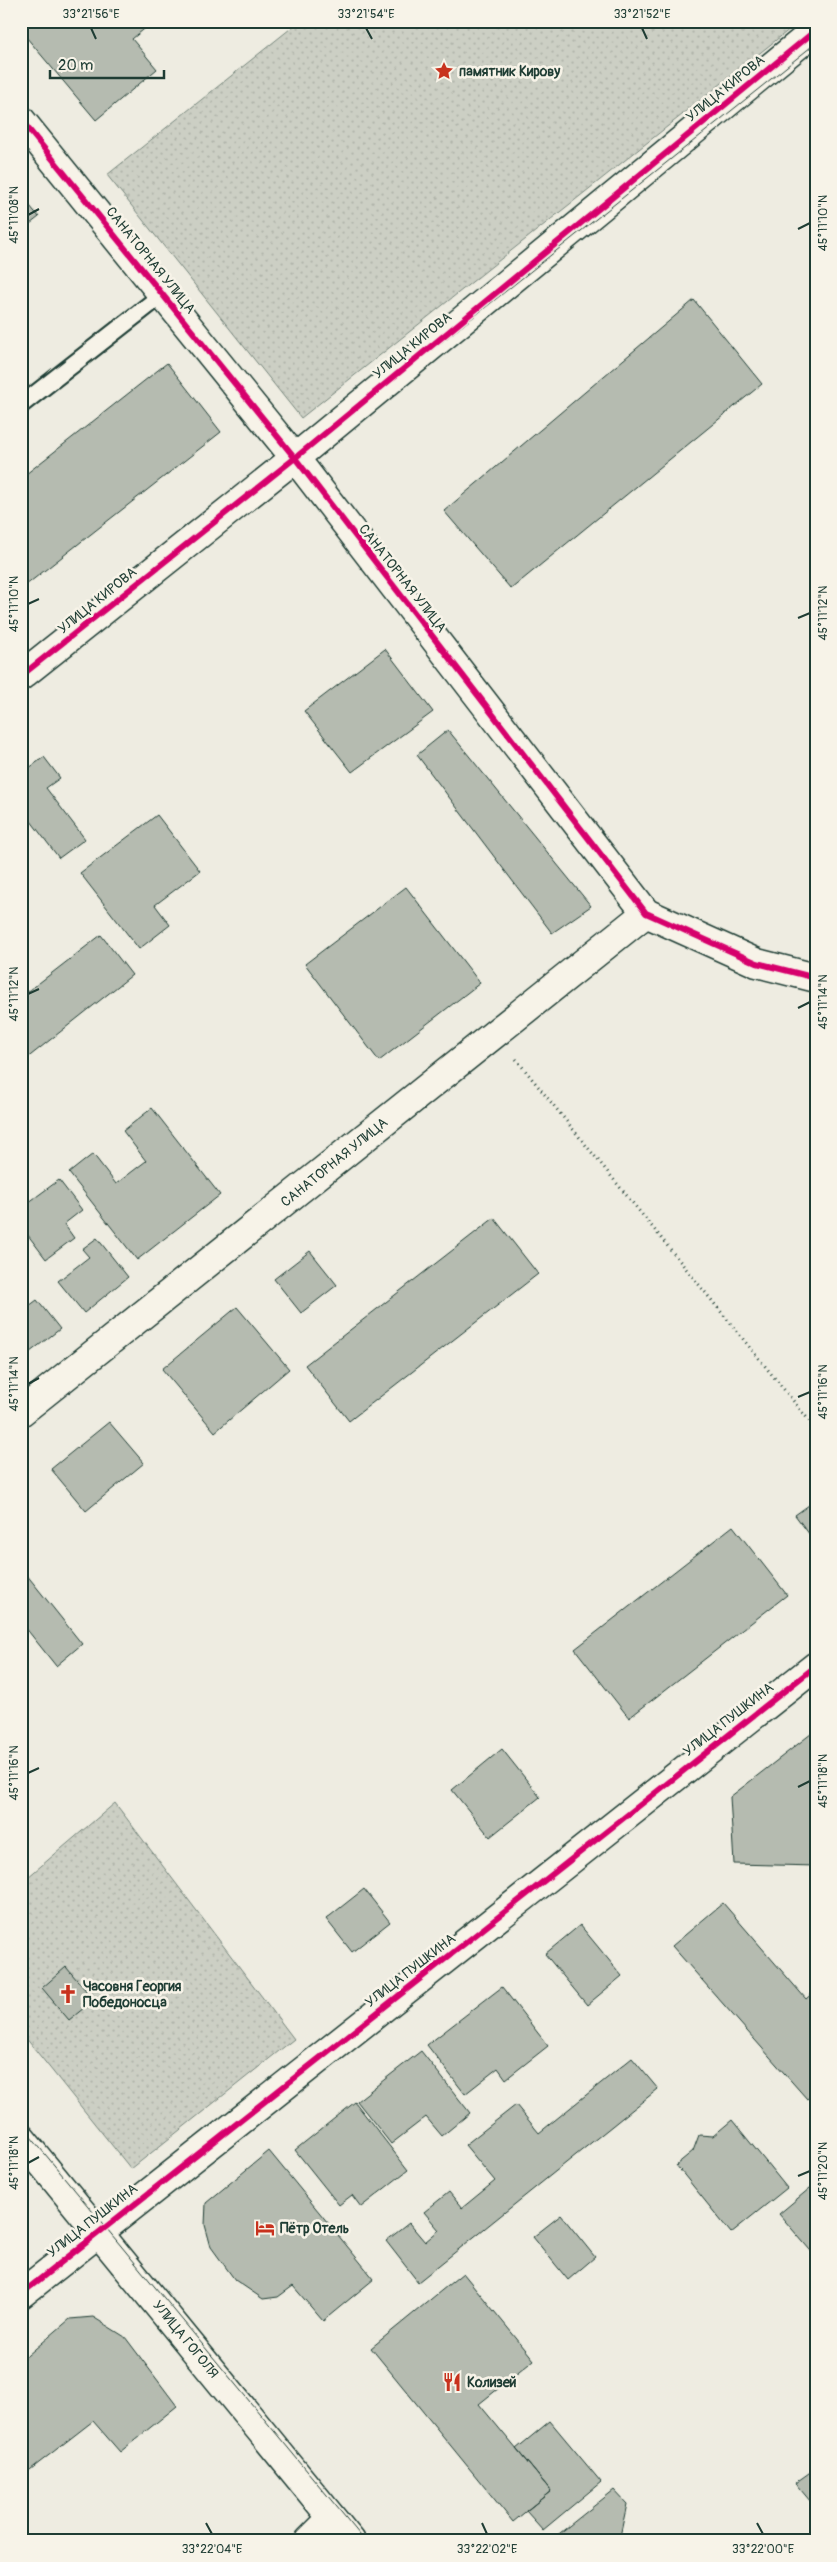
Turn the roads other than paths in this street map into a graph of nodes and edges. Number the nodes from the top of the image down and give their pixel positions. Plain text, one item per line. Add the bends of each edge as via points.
1 (816, 30) edge
2 (21, 120) edge
3 (163, 294) junction
4 (21, 405) edge
5 (295, 458) junction
6 (21, 676) edge
7 (646, 913) junction
8 (816, 978) edge
9 (21, 1412) edge
10 (816, 1666) edge
11 (21, 2138) edge
12 (98, 2232) junction
13 (21, 2294) edge
14 (332, 2518) junction
15 (309, 2541) edge
16 (351, 2541) edge

1 - 5 street, УЛИЦА КИРОВА
2 - 3 street, САНАТОРНАЯ УЛИЦА
3 - 4 lane
3 - 5 street, САНАТОРНАЯ УЛИЦА
5 - 6 street, УЛИЦА КИРОВА
5 - 7 street, САНАТОРНАЯ УЛИЦА
7 - 8 street, САНАТОРНАЯ УЛИЦА via 757,963
7 - 9 street, САНАТОРНАЯ УЛИЦА
10 - 12 street, УЛИЦА ПУШКИНА
11 - 12 street, УЛИЦА ГОГОЛЯ
12 - 13 street, УЛИЦА ПУШКИНА
12 - 14 street, УЛИЦА ГОГОЛЯ
14 - 15 street
14 - 16 street, УЛИЦА ГОГОЛЯ

